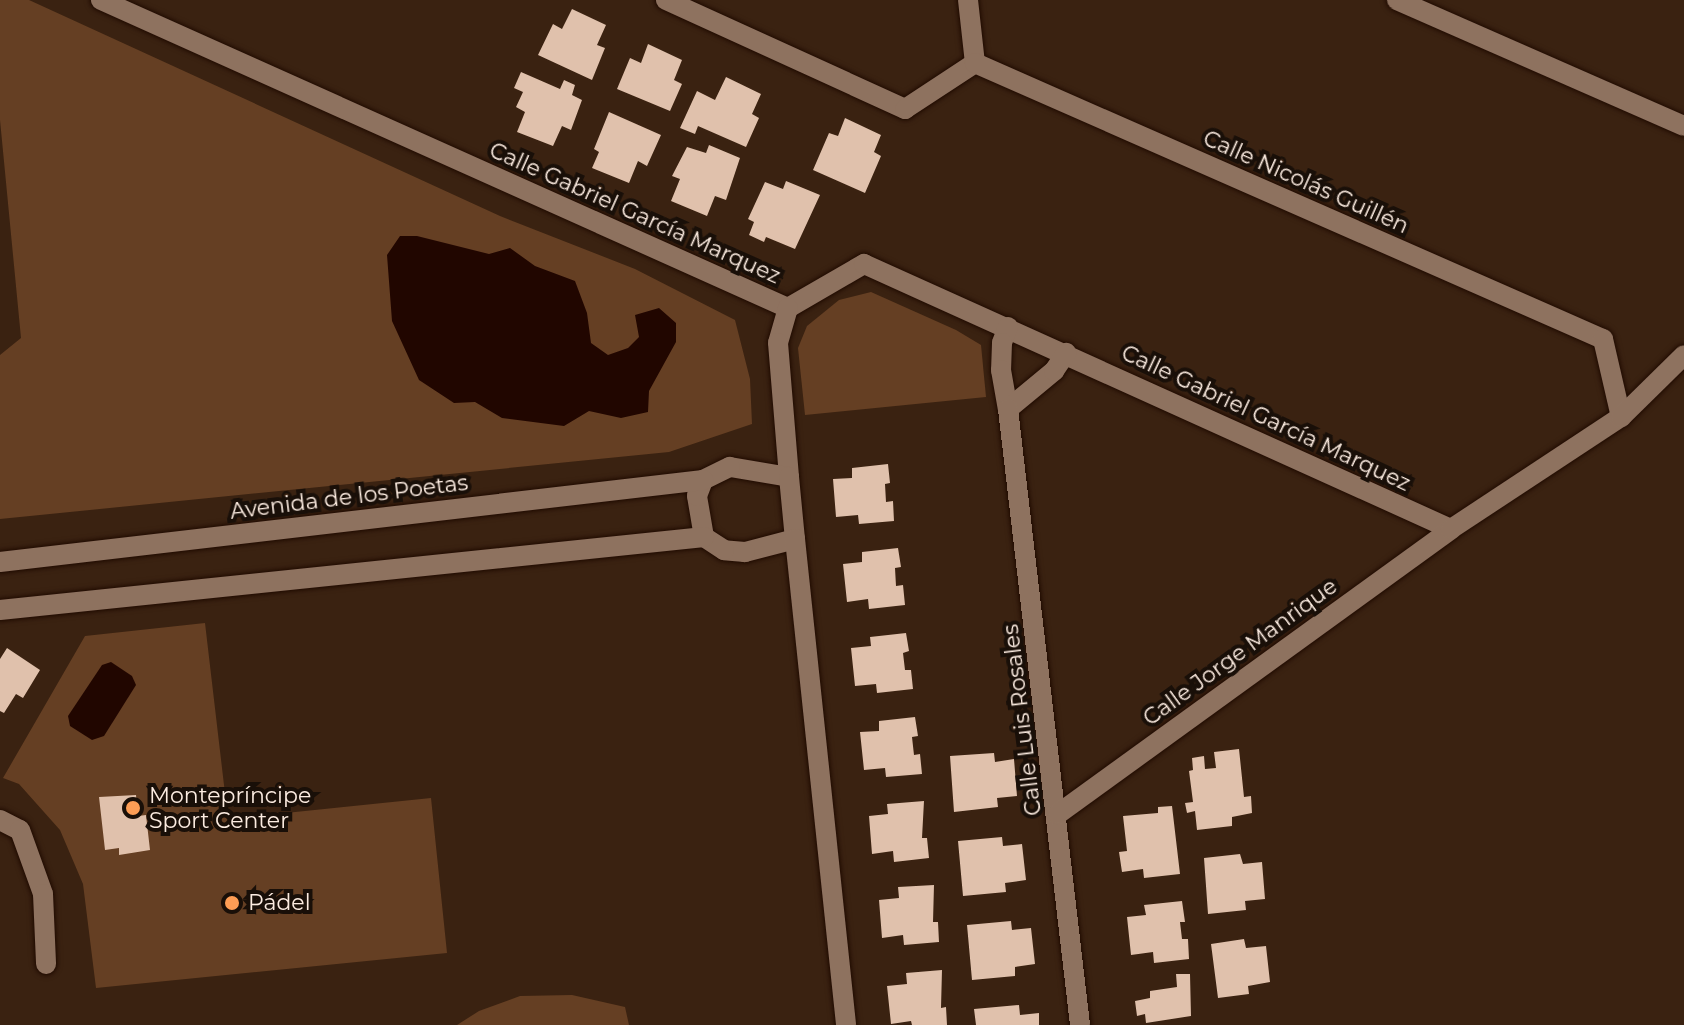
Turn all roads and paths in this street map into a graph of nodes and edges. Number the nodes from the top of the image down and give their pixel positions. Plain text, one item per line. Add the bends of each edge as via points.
1 (101, 0) edge
2 (666, 0) edge
3 (968, 0) edge
4 (1397, 0) edge
5 (975, 63) junction
6 (1684, 126) edge
7 (788, 308) junction
8 (1008, 327) junction
9 (1066, 353) junction
10 (1684, 355) edge
11 (1008, 409) junction
12 (1621, 417) junction
13 (789, 477) junction
14 (703, 480) junction
15 (1451, 529) junction
16 (704, 537) junction
17 (795, 539) junction
18 (0, 562) edge
19 (0, 610) edge
20 (1058, 814) junction
21 (0, 820) edge
22 (46, 964) dead end
23 (846, 1025) edge
24 (1080, 1025) edge

1 - 7 street, Calle Gabriel García Marquez
2 - 5 street via 905,109
3 - 5 street
4 - 6 street
5 - 12 street, Calle Nicolás Guillén via 1603,339
7 - 8 street, Calle Gabriel García Marquez via 864,264
7 - 13 street via 778,343
8 - 9 street, Calle Gabriel García Marquez
8 - 11 street, Calle Luis Rosales via 1001,370
9 - 11 street via 1054,371
9 - 15 street, Calle Gabriel García Marquez
10 - 12 street, Calle Jorge Manrique
11 - 20 street, Calle Luis Rosales
12 - 15 street, Calle Jorge Manrique
13 - 14 street via 730,467
13 - 17 street
14 - 16 street via 697,496
14 - 18 street, Avenida de los Poetas
15 - 20 street, Calle Jorge Manrique
16 - 17 street via 724,550 745,552
16 - 19 street
17 - 23 street
20 - 24 street, Calle Luis Rosales
21 - 22 street via 20,830 43,894

